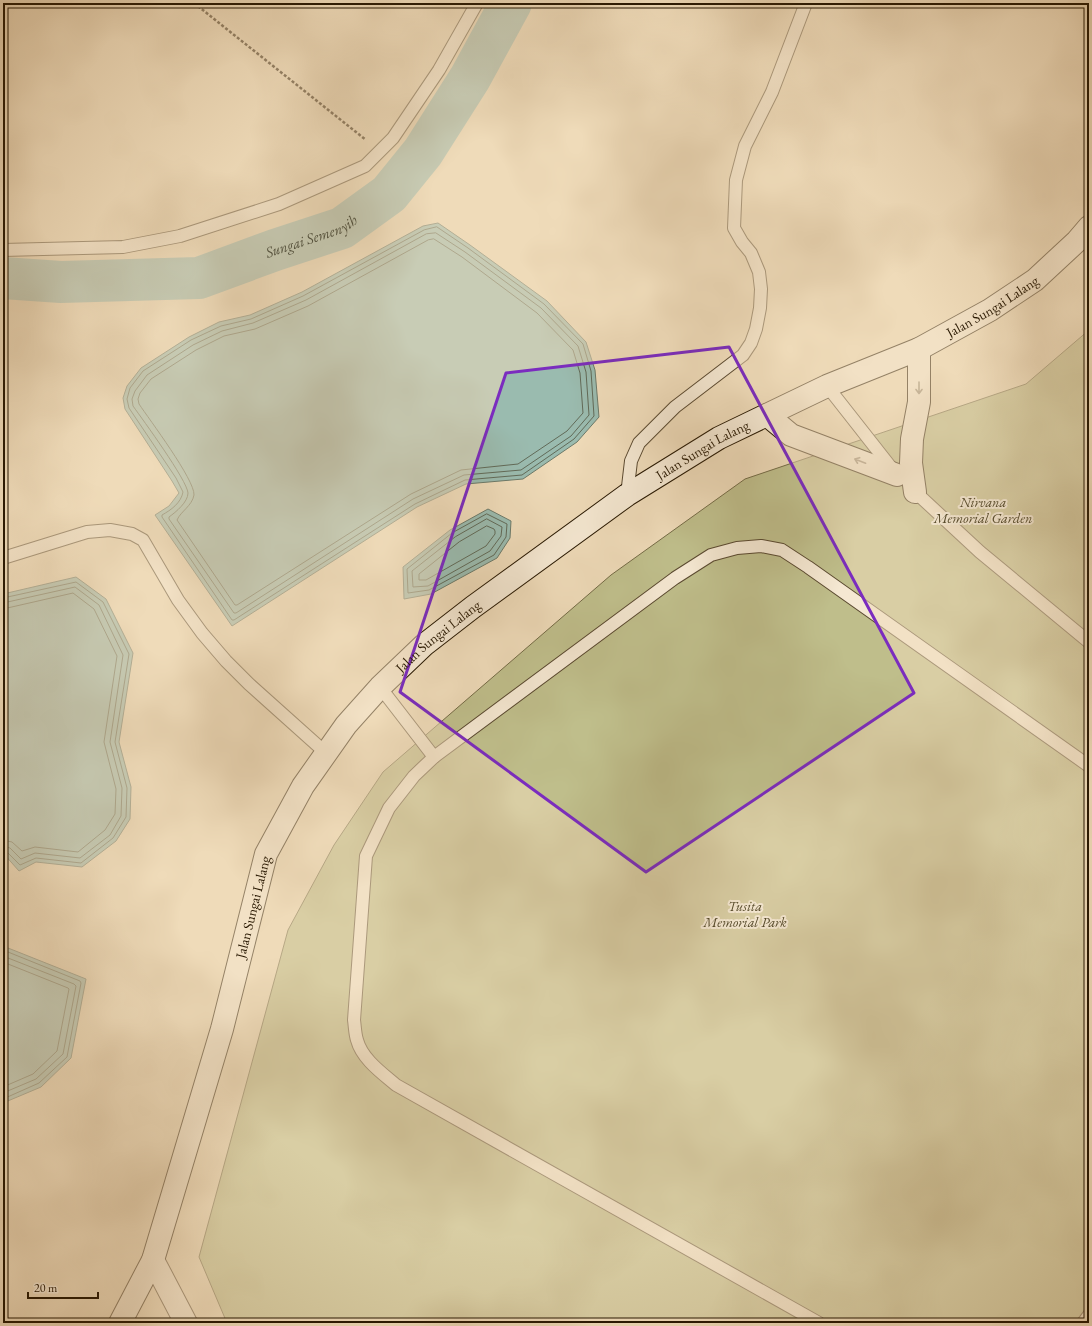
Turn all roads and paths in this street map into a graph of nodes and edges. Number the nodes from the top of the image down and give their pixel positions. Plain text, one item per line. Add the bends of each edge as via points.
1 (194, 3) edge
2 (477, 3) edge
3 (806, 3) edge
4 (380, 151) junction
5 (1089, 227) edge
6 (3, 250) edge
7 (919, 349) junction
8 (827, 386) junction
9 (767, 415) junction
10 (897, 475) junction
11 (915, 492) junction
12 (627, 495) junction
13 (3, 558) edge
14 (1089, 642) edge
15 (380, 687) junction
16 (326, 753) junction
17 (434, 757) junction
18 (1089, 766) edge
19 (153, 1260) junction
20 (1089, 1315) edge
21 (120, 1323) edge
22 (186, 1323) edge
23 (819, 1323) edge
24 (1083, 1323) edge

1 - 4 path
2 - 4 lane via 439,70 394,138
3 - 12 lane via 772,92 745,146 736,180 734,228 751,253 759,272 761,289 760,308 751,343 742,355 675,407 639,443 631,461
4 - 6 lane via 364,166 279,204 180,236 123,247
5 - 7 street, Jalan Sungai Lalang via 1035,280 990,310
7 - 8 street, Jalan Sungai Lalang
7 -> 11 street via 919,402 912,439
8 - 9 street, Jalan Sungai Lalang
8 - 10 lane
10 -> 9 street via 791,435
9 - 12 street, Jalan Sungai Lalang via 719,438
10 - 11 lane
11 - 14 lane via 980,552
12 - 15 street, Jalan Sungai Lalang via 424,645
13 - 16 lane via 87,532 110,530 132,534 143,540 178,600 226,661
15 - 16 street, Jalan Sungai Lalang via 346,725
15 - 17 lane
16 - 19 street, Jalan Sungai Lalang via 303,786 266,854 222,1029
17 - 18 lane via 681,574 711,555 738,548 761,546 782,550 808,567
17 - 23 lane via 414,776 389,808 366,856 354,1020 357,1040 366,1056 396,1085
19 - 21 street, Jalan Sungai Lalang
19 - 22 street
20 - 24 lane

